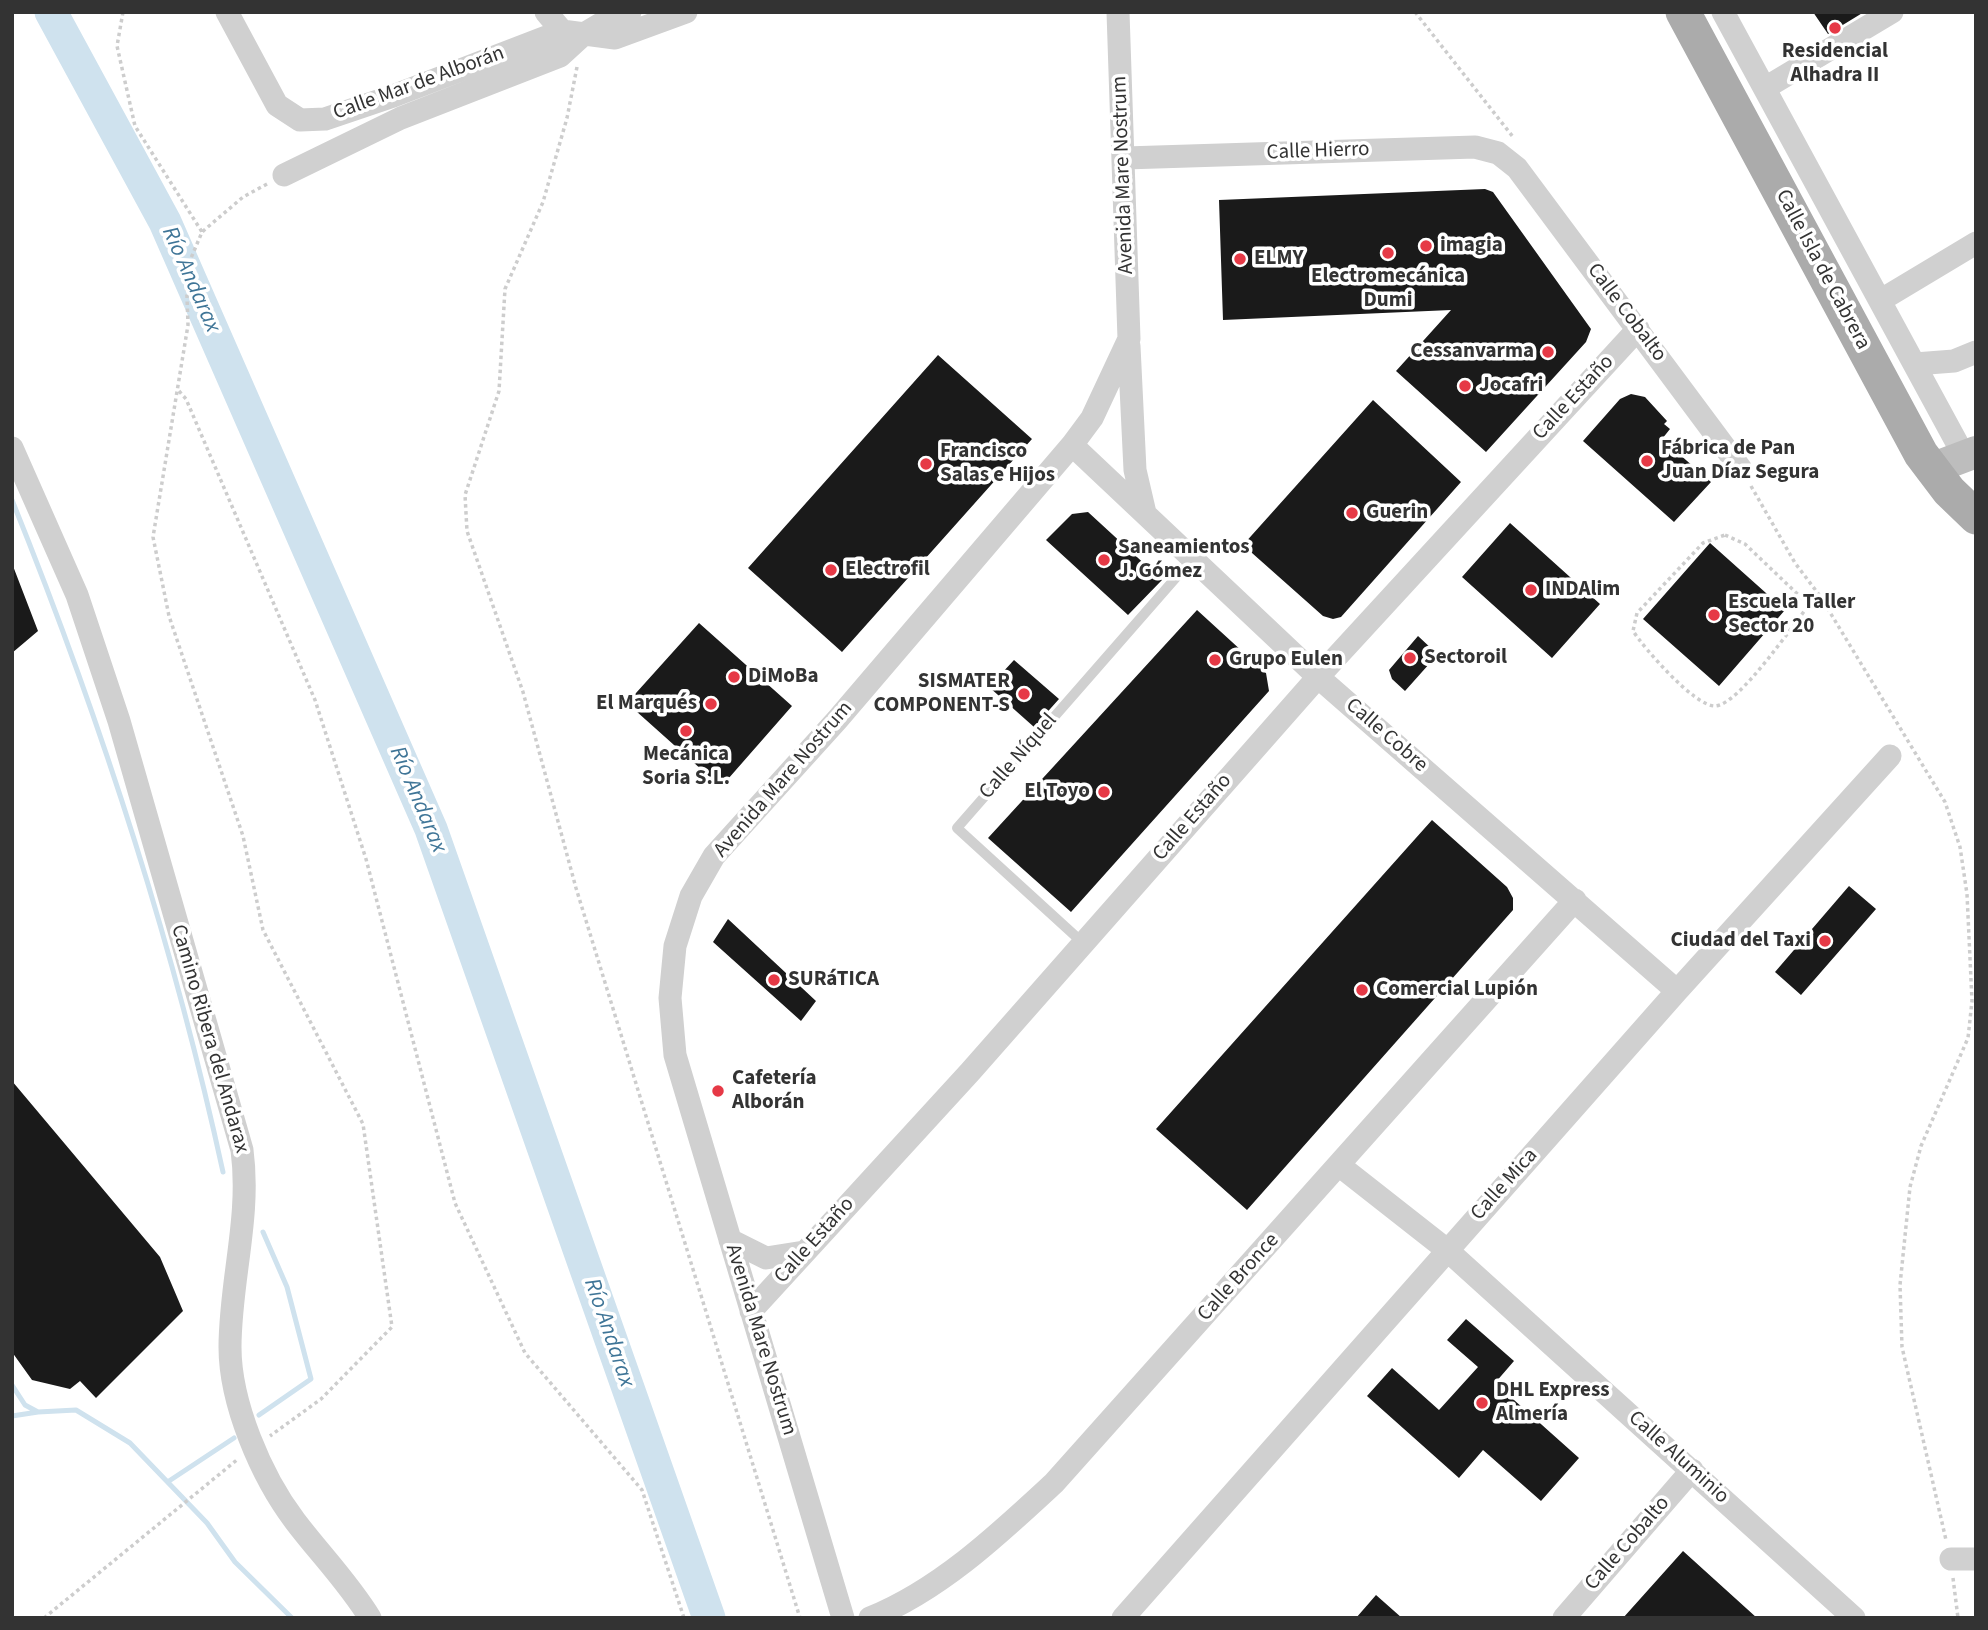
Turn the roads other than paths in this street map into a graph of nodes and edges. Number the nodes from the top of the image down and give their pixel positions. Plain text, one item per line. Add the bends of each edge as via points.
1 (227, 12) edge
2 (546, 12) edge
3 (630, 12) edge
4 (686, 12) edge
5 (1118, 12) edge
6 (1683, 12) edge
7 (1723, 12) edge
8 (1892, 12) edge
9 (578, 26) edge
10 (1765, 88) junction
11 (1513, 151) joint
12 (1125, 158) junction
13 (284, 175) road end
14 (1976, 243) edge
15 (1881, 300) junction
16 (1638, 329) junction
17 (1129, 339) junction
18 (1976, 352) edge
19 (1914, 364) junction
20 (1072, 444) junction
21 (12, 448) edge
22 (1969, 453) edge
23 (1741, 469) road end
24 (1931, 469) junction
25 (1146, 516) junction
26 (1976, 517) edge
27 (1194, 557) junction
28 (1318, 677) junction
29 (1890, 756) dead end
30 (1575, 900) junction
31 (1083, 943) junction
32 (1677, 990) junction
33 (1340, 1166) junction
34 (730, 1240) junction
35 (1447, 1250) junction
36 (804, 1252) junction
37 (751, 1311) junction
38 (1692, 1470) junction
39 (1951, 1559) road end
40 (1976, 1559) edge
41 (370, 1618) edge
42 (843, 1618) edge
43 (870, 1618) edge
44 (1123, 1618) edge
45 (1564, 1618) edge
46 (1854, 1618) edge

1 - 9 street, Calle Mar de Alborán via 277,105 300,120 325,119
2 - 9 street
3 - 9 street, Calle Mar de Alborán
4 - 9 street, Calle Mar de Alborán via 615,38
5 - 12 street, Avenida Mare Nostrum
6 - 24 main road, Calle Isla de Cabrera
7 - 10 street, Calle Isla de Cabrera
8 - 10 street
9 - 13 street via 560,55 401,118
10 - 15 street, Calle Isla de Cabrera
11 - 12 street, Calle Hierro via 1498,153 1475,147
11 - 16 street, Calle Cobalto
12 - 17 street, Avenida Mare Nostrum
14 - 15 street
15 - 19 street, Calle Isla de Cabrera
16 - 23 street, Calle Cobalto
16 - 28 street, Calle Estaño
17 - 20 street, Avenida Mare Nostrum via 1092,418
17 - 25 street, Avenida Mare Nostrum via 1135,470
18 - 19 street via 1954,361
19 - 22 street, Calle Isla de Cabrera
20 - 25 street, Calle Cobre
20 - 34 street, Avenida Mare Nostrum via 715,856 691,896 675,946 670,998 675,1055
21 - 41 street, Camino Ribera del Andarax via 77,595 119,721 242,1150 247,1185 230,1348 248,1432 277,1495
22 - 24 street
24 - 26 main road, Calle Isla de Cabrera
25 - 27 street, Calle Cobre
27 - 28 street, Calle Cobre
27 - 31 lane, Calle Níquel via 957,828
28 - 30 street, Calle Cobre
28 - 31 street, Calle Estaño
29 - 32 street, Calle Mica
30 - 32 street, Calle Cobre
30 - 33 street, Calle Bronce
31 - 36 street, Calle Estaño
32 - 35 street, Calle Mica
33 - 35 street, Calle Aluminio
33 - 43 street, Calle Bronce via 1054,1483 944,1575
34 - 36 street via 766,1258
34 - 37 street, Avenida Mare Nostrum
35 - 38 street, Calle Aluminio
35 - 44 street, Calle Mica
36 - 37 street, Calle Estaño
37 - 42 street, Avenida Mare Nostrum
38 - 45 street, Calle Cobalto
38 - 46 street, Calle Aluminio
39 - 40 street

